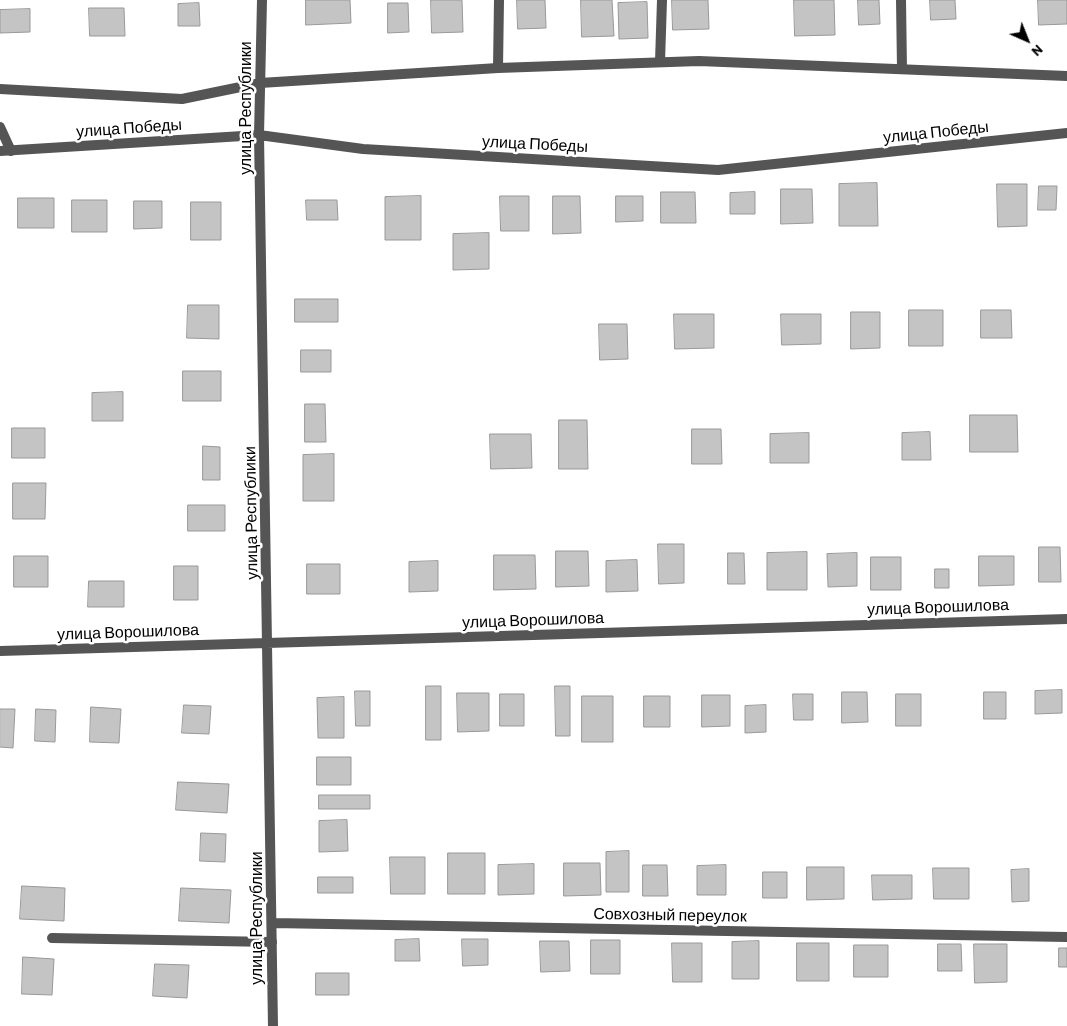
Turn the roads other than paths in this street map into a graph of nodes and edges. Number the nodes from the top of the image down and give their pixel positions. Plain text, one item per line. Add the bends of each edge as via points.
1 (262, 0) edge
2 (499, 0) edge
3 (662, 0) edge
4 (901, 0) edge
5 (660, 62) junction
6 (498, 68) junction
7 (902, 69) junction
8 (1067, 76) edge
9 (260, 83) junction
10 (0, 89) edge
11 (0, 126) edge
12 (1067, 133) edge
13 (259, 135) junction
14 (0, 151) edge
15 (11, 151) junction
16 (1067, 619) edge
17 (268, 642) junction
18 (0, 651) edge
19 (272, 923) junction
20 (1067, 937) edge
21 (52, 938) dead end
22 (272, 942) junction
23 (273, 1026) edge

1 - 9 street, улица Республики
2 - 6 street
3 - 5 street
4 - 7 street
5 - 6 street
5 - 7 street
6 - 9 street
7 - 8 street
9 - 10 street via 182,99
9 - 13 street, улица Республики
11 - 15 street
12 - 13 street, улица Победы via 718,170 363,149
13 - 15 street, улица Победы
13 - 17 street, улица Республики
14 - 15 street, улица Победы
16 - 17 street, улица Ворошилова
17 - 18 street, улица Ворошилова
17 - 19 street, улица Республики
19 - 20 street, Совхозный переулок
19 - 22 street, улица Республики
21 - 22 street
22 - 23 street, улица Республики

